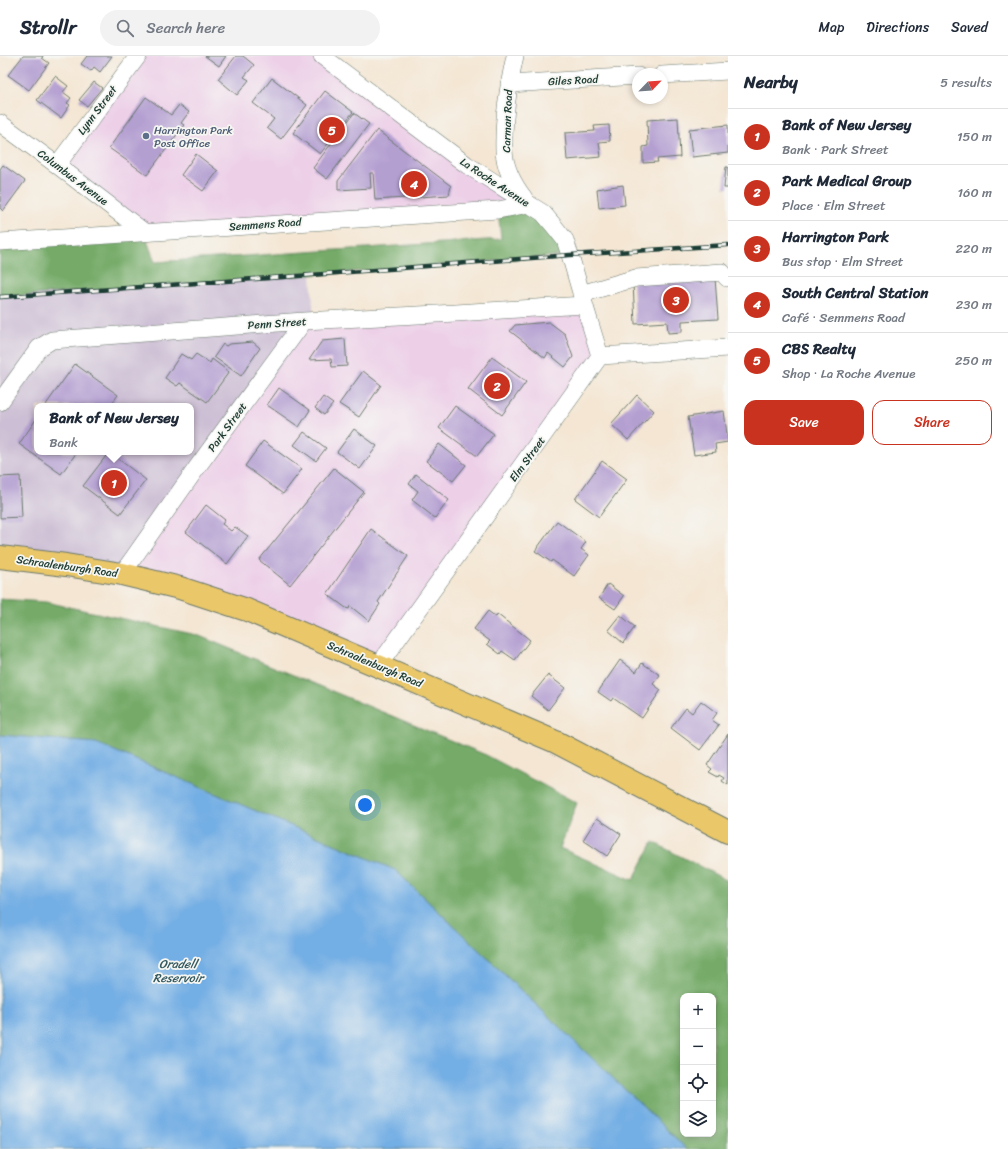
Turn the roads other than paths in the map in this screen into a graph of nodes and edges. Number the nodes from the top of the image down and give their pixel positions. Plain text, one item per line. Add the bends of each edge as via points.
1 (138, 56) edge
2 (322, 56) edge
3 (515, 56) edge
4 (728, 71) edge
5 (668, 75) edge
6 (632, 76) edge
7 (509, 84) junction
8 (0, 123) edge
9 (57, 164) junction
10 (529, 204) junction
11 (144, 232) junction
12 (0, 242) edge
13 (728, 280) edge
14 (583, 299) junction
15 (304, 321) junction
16 (728, 348) edge
17 (600, 356) junction
18 (0, 402) edge
19 (0, 557) edge
20 (122, 574) junction
21 (379, 665) junction
22 (728, 832) edge

1 - 9 street, Lynn Street
2 - 10 street, La Roche Avenue via 467,165
3 - 7 street, Carman Road
4 - 5 street
6 - 7 street, Giles Road
7 - 10 street, Carman Road via 504,152 517,189
8 - 9 street, Columbus Avenue
9 - 11 street, Columbus Avenue
10 - 11 street, Semmens Road via 498,210
10 - 14 street, La Roche Avenue via 543,213 564,240
11 - 12 street, Semmens Road
13 - 14 street, Penn Street via 722,272 636,278
14 - 15 street, Penn Street via 456,313
14 - 17 street, La Roche Avenue
15 - 18 street, Penn Street via 52,340 39,348
15 - 20 street, Park Street
16 - 17 street
17 - 21 street, Elm Street
19 - 20 main road, Schraalenburgh Road
20 - 21 main road, Schraalenburgh Road via 180,588 247,610
21 - 22 main road, Schraalenburgh Road via 556,742

